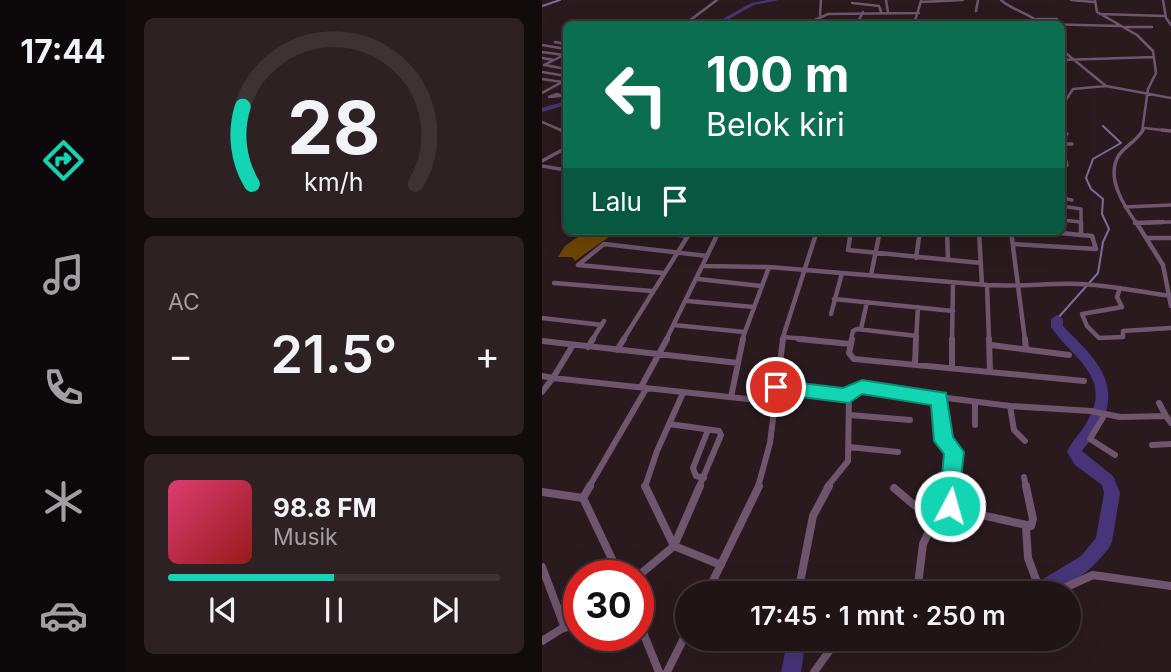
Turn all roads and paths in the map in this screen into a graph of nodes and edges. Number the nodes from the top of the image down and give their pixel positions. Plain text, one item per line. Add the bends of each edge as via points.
1 (717, 0) edge
2 (821, 0) edge
3 (886, 0) edge
4 (963, 0) edge
5 (978, 0) edge
6 (1001, 0) edge
7 (1071, 0) edge
8 (1163, 0) edge
9 (921, 1) edge
10 (1094, 1) edge
11 (852, 3) dead end
12 (976, 11) dead end
13 (863, 12) junction
14 (881, 12) junction
15 (887, 12) junction
16 (919, 13) junction
17 (1100, 14) junction
18 (820, 15) junction
19 (1165, 16) junction
20 (1037, 19) joint
21 (1057, 19) dead end
22 (689, 21) edge
23 (811, 21) edge
24 (859, 21) edge
25 (915, 21) edge
26 (1065, 25) edge
27 (1170, 26) edge
28 (1124, 27) junction
29 (1152, 27) dead end
30 (555, 42) dead end
31 (563, 43) edge
32 (542, 45) edge
33 (542, 52) edge
34 (563, 52) edge
35 (563, 53) edge
36 (1065, 53) edge
37 (563, 55) edge
38 (1154, 57) junction
39 (542, 58) edge
40 (554, 60) junction
41 (1065, 60) edge
42 (1072, 60) junction
43 (563, 69) edge
44 (543, 70) edge
45 (563, 79) edge
46 (563, 79) edge
47 (563, 81) edge
48 (1106, 86) junction
49 (542, 87) edge
50 (551, 88) junction
51 (563, 92) edge
52 (545, 95) edge
53 (559, 95) junction
54 (563, 96) edge
55 (1145, 96) junction
56 (1065, 98) edge
57 (1170, 98) edge
58 (542, 103) edge
59 (542, 122) edge
60 (1144, 128) junction
61 (563, 131) edge
62 (1170, 131) edge
63 (1065, 144) edge
64 (1072, 144) dead end
65 (563, 150) edge
66 (557, 153) junction
67 (563, 154) edge
68 (542, 163) edge
69 (560, 169) joint
70 (563, 170) edge
71 (1065, 199) edge
72 (1072, 200) dead end
73 (1170, 205) edge
74 (1065, 206) edge
75 (1125, 206) junction
76 (1065, 220) edge
77 (1081, 222) junction
78 (1170, 222) edge
79 (1135, 223) junction
80 (1065, 233) edge
81 (688, 235) edge
82 (717, 235) edge
83 (816, 235) edge
84 (850, 235) edge
85 (879, 235) edge
86 (919, 235) edge
87 (947, 235) edge
88 (979, 235) edge
89 (1012, 235) edge
90 (1081, 235) junction
91 (1148, 238) junction
92 (1170, 238) edge
93 (1013, 244) junction
94 (875, 252) junction
95 (677, 253) junction
96 (707, 256) junction
97 (916, 258) junction
98 (948, 260) junction
99 (1161, 261) junction
100 (1170, 262) edge
101 (981, 263) junction
102 (704, 266) junction
103 (770, 267) junction
104 (805, 269) junction
105 (842, 272) junction
106 (663, 273) junction
107 (871, 275) junction
108 (698, 279) junction
109 (554, 283) dead end
110 (953, 283) junction
111 (984, 285) junction
112 (761, 286) junction
113 (1019, 288) junction
114 (1120, 288) junction
115 (652, 292) junction
116 (1169, 296) edge
117 (834, 299) junction
118 (687, 301) junction
119 (866, 302) junction
120 (1170, 306) edge
121 (754, 307) junction
122 (918, 307) junction
123 (953, 311) junction
124 (831, 314) dead end
125 (542, 318) edge
126 (674, 325) junction
127 (1170, 328) edge
128 (861, 329) junction
129 (744, 332) junction
130 (784, 337) junction
131 (917, 337) junction
132 (542, 341) edge
133 (850, 344) junction
134 (573, 345) junction
135 (991, 345) junction
136 (588, 347) junction
137 (1026, 349) junction
138 (617, 350) junction
139 (657, 354) junction
140 (1069, 355) dead end
141 (738, 363) junction
142 (915, 364) junction
143 (952, 368) junction
144 (989, 372) junction
145 (542, 376) edge
146 (553, 378) junction
147 (1084, 381) dead end
148 (776, 387) junction
149 (643, 388) junction
150 (542, 392) edge
151 (683, 393) junction
152 (849, 396) junction
153 (731, 397) junction
154 (940, 398) junction
155 (775, 402) junction
156 (975, 402) junction
157 (1159, 403) dead end
158 (1010, 406) junction
159 (1103, 413) junction
160 (850, 415) junction
161 (910, 420) dead end
162 (1168, 420) edge
163 (669, 424) junction
164 (975, 425) dead end
165 (708, 430) junction
166 (1025, 441) dead end
167 (1170, 444) edge
168 (1152, 445) dead end
169 (849, 447) junction
170 (898, 452) dead end
171 (1115, 455) dead end
172 (1024, 477) dead end
173 (704, 478) junction
174 (894, 488) dead end
175 (542, 492) edge
176 (583, 498) junction
177 (950, 508) junction
178 (930, 511) junction
179 (1026, 527) junction
180 (674, 546) junction
181 (612, 560) edge
182 (654, 563) edge
183 (721, 565) junction
184 (542, 567) edge
185 (713, 581) edge
186 (800, 581) edge
187 (919, 581) edge
188 (1037, 581) edge
189 (1080, 581) edge
190 (1169, 584) edge
191 (563, 623) edge
192 (563, 629) edge
193 (542, 641) edge
194 (651, 651) edge
195 (678, 651) edge
196 (829, 651) edge
197 (659, 672) edge
198 (667, 672) edge
199 (814, 672) edge

1 - 22 street
2 - 18 street
3 - 15 street
4 - 9 street
5 - 12 street
6 - 20 street via 1013,11
7 - 10 street
8 - 19 street
9 - 16 street
10 - 17 street
11 - 14 street via 880,6
13 - 14 street
13 - 18 street
13 - 24 street
14 - 15 street
15 - 16 street
16 - 25 street
17 - 19 street
17 - 28 street
18 - 23 street
19 - 27 street
20 - 21 street
26 - 28 street
28 - 29 street
28 - 38 street via 1148,43
30 - 31 street
32 - 34 street
33 - 35 street
36 - 42 street
37 - 40 street
38 - 42 street
38 - 55 street via 1156,73
39 - 40 street
40 - 44 street
41 - 42 street
42 - 48 street
43 - 44 street
44 - 45 street
44 - 46 street
47 - 50 street
48 - 55 street via 1122,86
48 - 56 street via 1073,89
49 - 50 street
50 - 52 street
51 - 53 street
52 - 53 street
52 - 58 street
53 - 54 street
55 - 57 street
55 - 60 street
59 - 61 street
60 - 62 street
60 - 75 street via 1117,158 1115,180
63 - 64 street
65 - 66 street
66 - 67 street
66 - 68 street
68 - 69 street
69 - 70 street
71 - 72 street
73 - 75 street
74 - 77 street via 1081,209
75 - 79 street
76 - 77 street
77 - 90 street
78 - 79 street
79 - 91 street
80 - 90 street
81 - 95 street
82 - 96 street
83 - 104 street
84 - 94 street via 847,248
85 - 94 street
86 - 97 street
87 - 98 street
88 - 101 street
89 - 93 street
90 - 93 street via 1094,238 1095,251
91 - 92 street
91 - 99 street
93 - 113 street
94 - 97 street
94 - 107 street
95 - 96 street
95 - 106 street
95 - 106 street via 604,244 577,265
96 - 102 street
97 - 98 street
98 - 101 street
99 - 100 street
99 - 116 street
101 - 111 street
102 - 103 street
102 - 108 street
103 - 104 street
103 - 112 street
104 - 105 street
104 - 130 street
105 - 107 street
105 - 117 street
106 - 115 street
107 - 110 street
108 - 112 street
108 - 118 street
109 - 115 street
110 - 111 street
110 - 123 street
111 - 113 street
111 - 135 street
112 - 121 street
113 - 114 street via 1083,284
113 - 137 street
114 - 116 street
114 - 127 street via 1117,297 1122,307 1082,314 1099,338 1122,337 1123,331
115 - 138 street
116 - 120 street
117 - 119 street
117 - 124 street
118 - 121 street
118 - 126 street
119 - 122 street
119 - 128 street
121 - 129 street
122 - 123 street
122 - 131 street
123 - 143 street
125 - 136 street via 603,323
126 - 129 street
126 - 139 street
128 - 131 street
128 - 133 street via 853,331
129 - 141 street
130 - 133 street
130 - 148 street
131 - 142 street
132 - 134 street
133 - 142 street via 854,359
134 - 136 street
134 - 146 street
135 - 137 street
135 - 144 street
136 - 138 street
137 - 140 street
138 - 139 street
139 - 141 street
139 - 149 street
141 - 153 street
142 - 143 street
143 - 144 street
144 - 147 street
145 - 146 street
146 - 149 street
146 - 150 street
148 - 152 street
148 - 155 street
149 - 151 street
149 - 176 street
151 - 153 street
151 - 163 street
152 - 154 street via 851,390 862,387
152 - 160 street
153 - 155 street
154 - 156 street
154 - 177 street via 944,441 954,452
155 - 183 street via 762,479
156 - 158 street
156 - 164 street
157 - 162 street
158 - 159 street
158 - 166 street via 1014,432
159 - 162 street
159 - 171 street via 1090,439
160 - 161 street
160 - 169 street
163 - 165 street
163 - 180 street via 645,487
165 - 173 street via 692,468 696,477
165 - 173 street via 721,435
167 - 168 street
169 - 170 street
169 - 186 street via 848,461 823,493 813,516
172 - 179 street via 1033,519
173 - 180 street
174 - 178 street via 914,505
175 - 176 street
176 - 181 street
177 - 178 street via 944,514
177 - 179 street
178 - 187 street via 932,525 923,546
179 - 188 street via 1028,558
180 - 182 street
180 - 183 street
183 - 185 street
184 - 191 street
189 - 190 street via 1093,575
192 - 193 street
194 - 197 street
195 - 198 street
196 - 199 street

